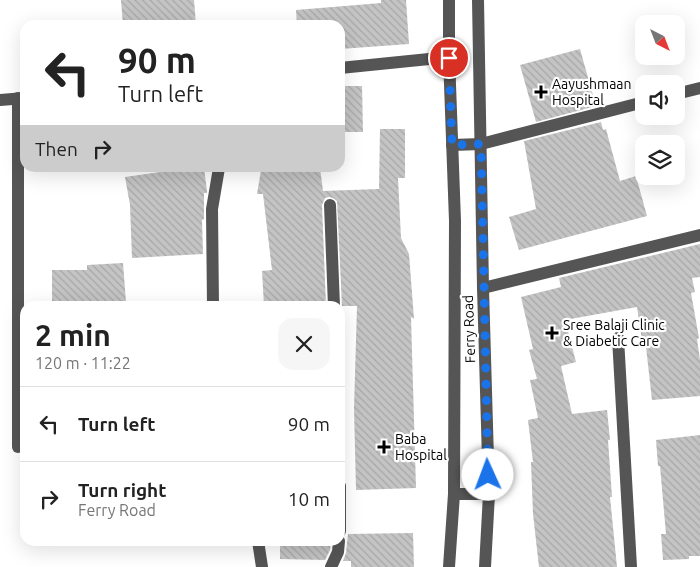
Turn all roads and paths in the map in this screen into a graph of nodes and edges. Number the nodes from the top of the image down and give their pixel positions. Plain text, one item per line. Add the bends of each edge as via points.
1 (449, 0) edge
2 (478, 0) edge
3 (449, 58) junction
4 (345, 68) edge
5 (700, 88) edge
6 (685, 92) edge
7 (20, 98) edge
8 (0, 100) edge
9 (635, 104) edge
10 (481, 144) junction
11 (452, 145) junction
12 (20, 172) edge
13 (218, 172) edge
14 (330, 205) dead end
15 (700, 235) edge
16 (483, 288) junction
17 (212, 301) edge
18 (334, 301) edge
19 (618, 338) dead end
20 (18, 447) dead end
21 (454, 494) junction
22 (489, 494) junction
23 (259, 546) edge
24 (339, 546) edge
25 (262, 567) edge
26 (331, 567) edge
27 (450, 567) edge
28 (485, 567) edge
29 (631, 567) edge

1 - 3 street, Ferry Road
2 - 10 street, Ferry Road
3 - 4 street
3 - 11 street, Ferry Road
5 - 6 street
7 - 8 street
9 - 10 street
10 - 11 street
10 - 16 street, Ferry Road
11 - 21 street, Ferry Road via 455,221
12 - 20 street
13 - 17 street via 212,209
14 - 18 street
15 - 16 street
16 - 22 street, Ferry Road
19 - 29 street
21 - 22 street
21 - 27 street, Ferry Road
22 - 28 street, Ferry Road
23 - 25 street
24 - 26 street

